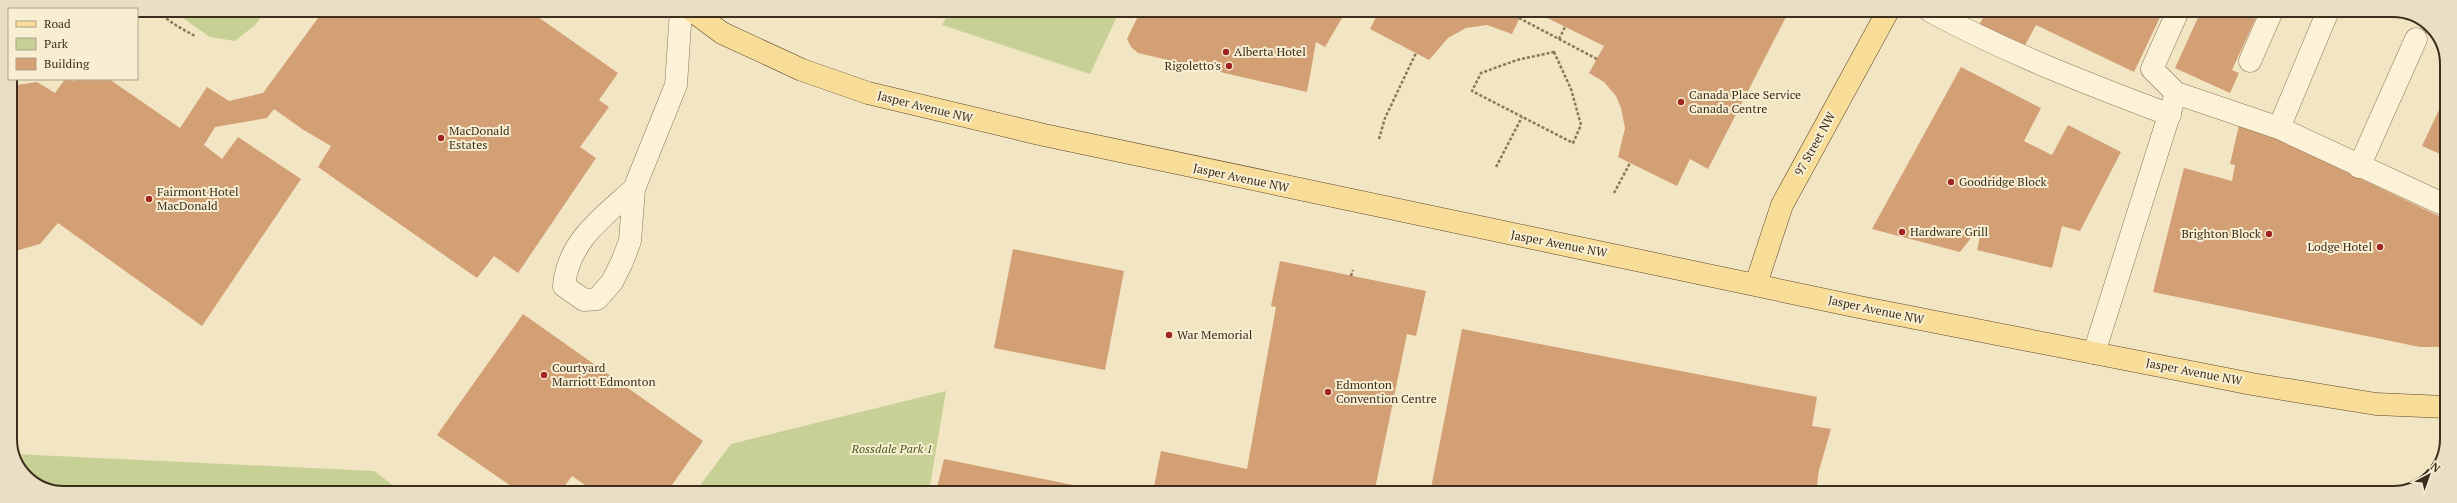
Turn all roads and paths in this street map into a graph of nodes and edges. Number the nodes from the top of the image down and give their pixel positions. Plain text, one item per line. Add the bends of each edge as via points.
1 (164, 17) edge
2 (681, 17) edge
3 (701, 17) edge
4 (1885, 17) edge
5 (1942, 17) edge
6 (2175, 17) edge
7 (2269, 17) edge
8 (2325, 17) edge
9 (1519, 18) dead end
10 (1566, 27) dead end
11 (195, 36) dead end
12 (1559, 39) junction
13 (2416, 39) dead end
14 (1416, 53) dead end
15 (1597, 59) dead end
16 (2250, 61) dead end
17 (2176, 93) junction
18 (2170, 115) junction
19 (1522, 117) junction
20 (2279, 128) junction
21 (1379, 139) dead end
22 (1630, 163) dead end
23 (1496, 167) dead end
24 (2359, 167) junction
25 (634, 189) junction
26 (1614, 193) dead end
27 (2440, 203) edge
28 (1352, 270) dead end
29 (1352, 276) dead end
30 (1756, 284) junction
31 (2094, 353) junction
32 (2440, 407) edge

1 - 11 path
2 - 25 street via 676,85
3 - 30 main road, Jasper Avenue NW via 722,32 802,70 868,93 930,109 1301,191
4 - 30 main road, 97 Street NW via 1782,205
5 - 18 street via 2066,76
6 - 17 street via 2152,69
7 - 16 street
8 - 20 street
9 - 12 path
10 - 12 path
12 - 15 path
13 - 24 street
14 - 21 path via 1385,118
17 - 18 street
17 - 20 street
18 - 31 street
19 - 19 path via 1573,143 1581,125 1571,89 1554,52 1517,60 1481,73 1472,91
19 - 23 path
20 - 24 street
22 - 26 path
24 - 27 street
25 - 25 street via 587,231 571,256 564,286 584,300 597,299 612,282 622,262 630,241
28 - 29 path
30 - 31 main road, Jasper Avenue NW
31 - 32 main road, Jasper Avenue NW via 2252,384 2376,404

